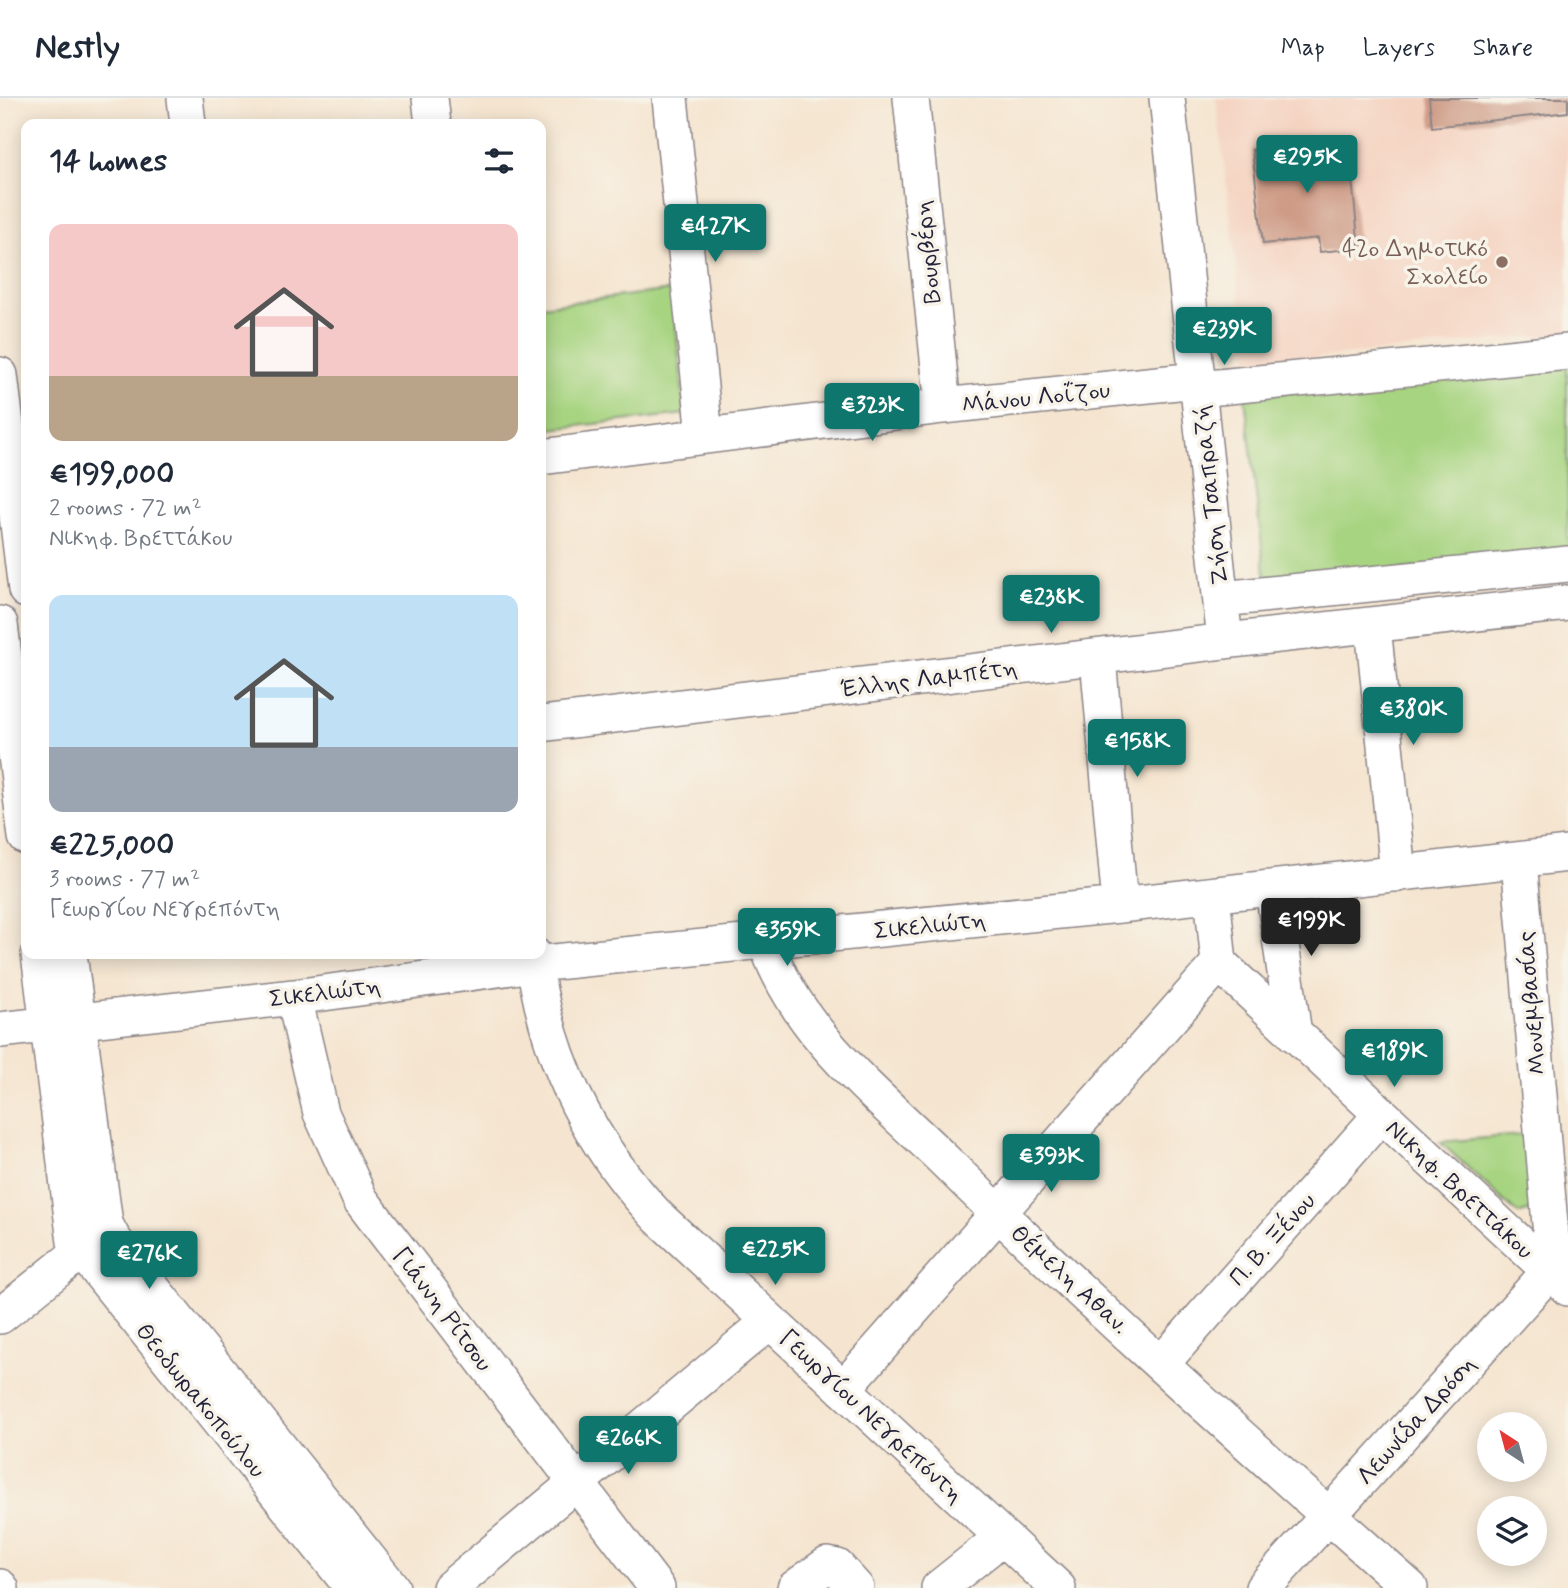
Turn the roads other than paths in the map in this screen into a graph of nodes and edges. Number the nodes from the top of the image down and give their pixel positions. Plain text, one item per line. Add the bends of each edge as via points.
1 (185, 98) edge
2 (430, 98) edge
3 (670, 98) edge
4 (911, 98) edge
5 (1167, 98) edge
6 (187, 119) edge
7 (432, 119) edge
8 (1568, 352) edge
9 (0, 374) edge
10 (1198, 384) junction
11 (943, 406) junction
12 (705, 435) junction
13 (546, 456) edge
14 (15, 520) edge
15 (21, 558) edge
16 (1568, 564) edge
17 (1221, 599) junction
18 (1568, 603) edge
19 (0, 624) edge
20 (1373, 626) junction
21 (1225, 641) junction
22 (1098, 658) junction
23 (546, 723) edge
24 (15, 784) edge
25 (21, 813) edge
26 (1568, 854) edge
27 (1519, 860) junction
28 (1398, 874) junction
29 (1273, 888) junction
30 (1212, 895) junction
31 (1120, 905) junction
32 (766, 942) junction
33 (546, 958) edge
34 (41, 959) edge
35 (68, 959) edge
36 (533, 959) edge
37 (1219, 963) junction
38 (294, 997) junction
39 (62, 1023) junction
40 (0, 1030) edge
41 (1294, 1034) junction
42 (1381, 1115) junction
43 (997, 1213) junction
44 (81, 1251) junction
45 (1562, 1270) edge
46 (0, 1315) edge
47 (770, 1321) junction
48 (1162, 1363) junction
49 (844, 1389) junction
50 (577, 1483) junction
51 (1329, 1516) junction
52 (1003, 1537) junction
53 (353, 1588) edge
54 (392, 1588) edge
55 (450, 1588) edge
56 (657, 1588) edge
57 (795, 1588) edge
58 (856, 1588) edge
59 (939, 1588) edge
60 (1058, 1588) edge
61 (1263, 1588) edge
62 (1410, 1588) edge

1 - 6 street
2 - 7 street
3 - 12 street
4 - 11 street, Βουρβέρη
5 - 10 street, Ζήση Τσαπραζή
8 - 10 street, Μάνου Λοΐζου
9 - 14 street
10 - 11 street, Μάνου Λοΐζου
10 - 17 street, Ζήση Τσαπραζή
11 - 12 street, Μάνου Λοΐζου
12 - 13 street, Μάνου Λοΐζου
14 - 15 street
16 - 17 street
17 - 21 street, Ζήση Τσαπραζή
18 - 20 street, Έλλης Λαμπέτη
19 - 24 street
20 - 21 street, Έλλης Λαμπέτη
20 - 28 street
21 - 22 street, Έλλης Λαμπέτη
22 - 23 street, Έλλης Λαμπέτη
22 - 31 street
24 - 25 street
26 - 27 street, Σικελιώτη
27 - 28 street, Σικελιώτη
27 - 45 street, Μονεμβασίας via 1551,1236
28 - 29 street, Σικελιώτη
29 - 30 street, Σικελιώτη
29 - 41 street
30 - 31 street, Σικελιώτη
30 - 37 street
31 - 32 street, Σικελιώτη
32 - 33 street, Σικελιώτη
32 - 43 street, Θέμελη Αθαν. via 787,992 814,1030
34 - 39 street, Θεοδωρακοπούλου
35 - 39 street
36 - 38 street, Σικελιώτη
36 - 47 street, Γεωργίου Νεγρεπόντη via 558,1062 599,1144 659,1219
37 - 41 street, Νικηφ. Βρεττάκου
37 - 43 street
38 - 39 street, Σικελιώτη
38 - 50 street, Γιάννη Ρίτσου via 321,1113 360,1199
39 - 40 street, Σικελιώτη
39 - 44 street, Θεοδωρακοπούλου via 72,1233
39 - 54 street via 101,1209 113,1239
41 - 42 street, Νικηφ. Βρεττάκου
42 - 45 street, Νικηφ. Βρεττάκου
42 - 48 street, Π. Β. Ξένου
43 - 48 street, Θέμελη Αθαν.
43 - 49 street
44 - 46 street
44 - 53 street, Θεοδωρακοπούλου
45 - 51 street, Λεωνίδα Δρόση
47 - 49 street, Γεωργίου Νεγρεπόντη
47 - 50 street
48 - 51 street, Θέμελη Αθαν.
49 - 52 street, Γεωργίου Νεγρεπόντη
50 - 55 street
50 - 56 street, Γιάννη Ρίτσου
51 - 61 street, Λεωνίδα Δρόση
51 - 62 street, Θέμελη Αθαν.
52 - 59 street
52 - 60 street, Γεωργίου Νεγρεπόντη
57 - 58 street via 827,1565 837,1567

